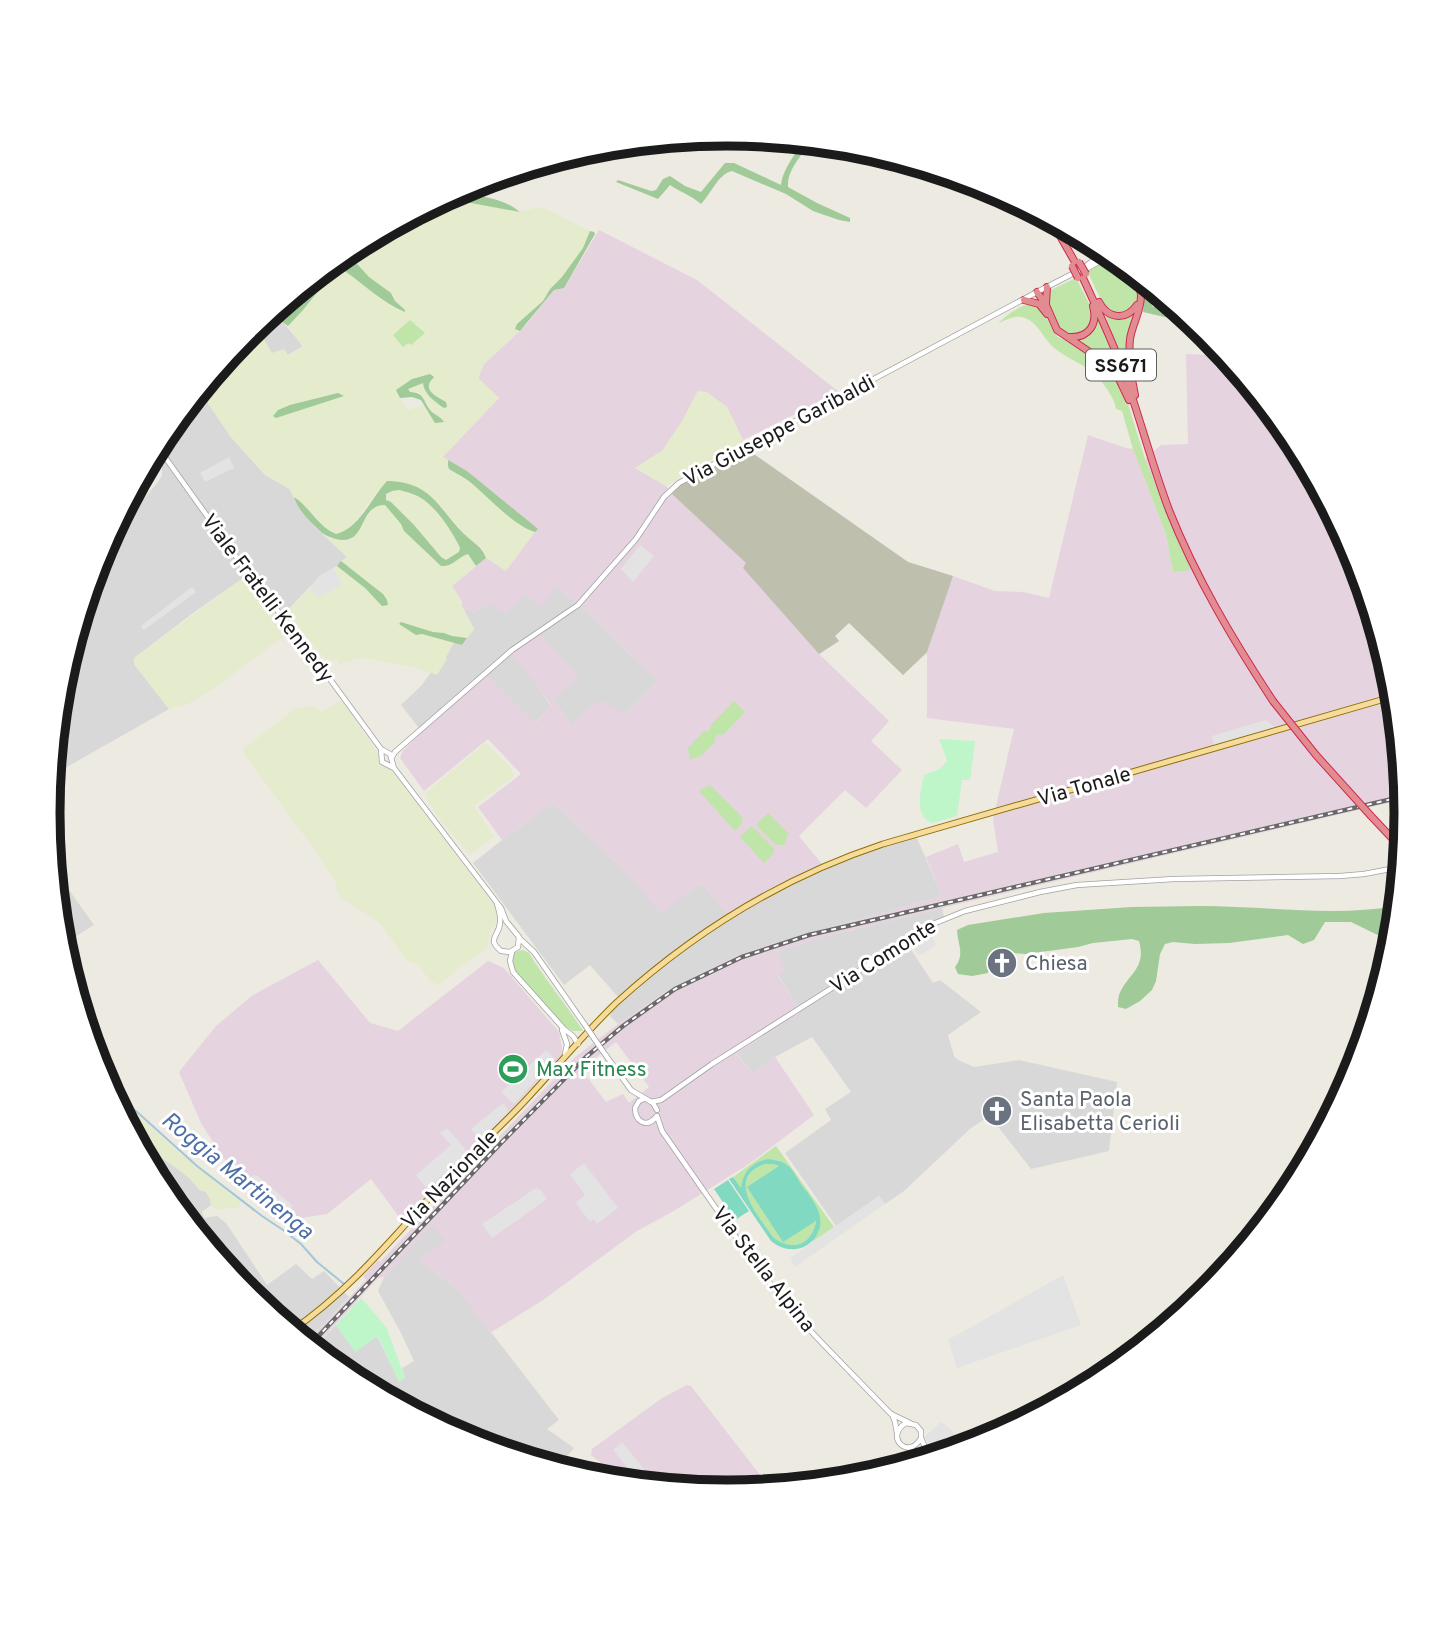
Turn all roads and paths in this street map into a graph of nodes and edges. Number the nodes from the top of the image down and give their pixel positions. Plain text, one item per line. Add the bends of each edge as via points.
1 (1060, 234) edge
2 (1100, 260) edge
3 (1079, 270) junction
4 (1047, 287) junction
5 (1139, 289) edge
6 (1037, 292) junction
7 (1024, 300) junction
8 (1140, 301) junction
9 (1042, 305) junction
10 (1064, 336) junction
11 (164, 457) edge
12 (1152, 457) junction
13 (1385, 699) edge
14 (381, 750) junction
15 (391, 755) junction
16 (381, 757) junction
17 (385, 764) junction
18 (394, 768) junction
19 (1393, 838) edge
20 (1392, 869) edge
21 (777, 888) joint
22 (497, 904) junction
23 (511, 928) junction
24 (499, 930) junction
25 (520, 938) junction
26 (514, 950) junction
27 (501, 951) junction
28 (535, 955) junction
29 (513, 972) junction
30 (600, 1020) junction
31 (562, 1027) junction
32 (578, 1044) junction
33 (564, 1059) junction
34 (631, 1090) junction
35 (645, 1099) junction
36 (661, 1100) junction
37 (651, 1102) junction
38 (635, 1108) junction
39 (657, 1113) junction
40 (646, 1123) junction
41 (662, 1131) junction
42 (299, 1325) edge
43 (891, 1414) junction
44 (910, 1423) junction
45 (897, 1433) junction
46 (921, 1438) junction
47 (909, 1448) junction
48 (926, 1451) edge
49 (920, 1452) edge

1 - 3 highway, SS671
2 - 3 street, Via Giuseppe Garibaldi
3 - 4 street, Via Giuseppe Garibaldi
3 - 8 highway via 1101,307 1113,315 1133,312
3 - 10 highway via 1095,321 1086,334
3 - 12 highway, SS671 via 1115,347
4 - 6 street, Via Giuseppe Garibaldi
4 - 9 highway
5 - 8 highway
6 - 7 street, Via Giuseppe Garibaldi
6 - 9 highway
7 - 9 highway
7 - 15 street, Via Giuseppe Garibaldi via 679,483 578,605 512,650
8 - 12 highway via 1129,356
9 - 10 highway
10 - 12 highway via 1092,352 1119,379
11 - 14 street, Viale Fratelli Kennedy
12 - 19 highway, SS671, bridge via 1202,582 1273,701
13 - 21 main road, Via Tonale via 883,844
14 - 15 street
14 - 16 street
15 - 16 street
15 - 17 street
15 - 18 street
16 - 17 street
17 - 18 street
18 - 22 street
20 - 36 street, Via Comonte via 1340,876 1174,879 1059,888 965,911 933,924 875,959
21 - 30 main road, Via Nazionale via 701,935
22 - 23 street
22 - 24 street
23 - 24 street
23 - 25 street
24 - 27 street via 494,941
25 - 26 street
25 - 28 street
26 - 27 street
26 - 28 street
26 - 29 street
27 - 29 street
28 - 34 street, bridge
29 - 31 street
30 - 31 street, Via Nazionale via 583,1034
30 - 32 main road, Via Nazionale
31 - 32 street
31 - 33 street via 567,1044
32 - 33 main road, Via Nazionale
33 - 42 main road, Via Nazionale via 374,1259
34 - 35 street
34 - 38 street
35 - 37 street
35 - 38 street
36 - 37 street
36 - 39 street
37 - 39 street
38 - 40 street via 636,1117
39 - 40 street via 654,1121
39 - 41 street, Via Stella Alpina
40 - 41 street, Via Stella Alpina
41 - 43 street, Via Stella Alpina via 790,1309
43 - 44 street
43 - 45 street, Via Stella Alpina
44 - 45 street
44 - 46 street via 919,1428
45 - 47 street via 901,1445
46 - 47 street via 917,1446
46 - 48 street
47 - 49 street

